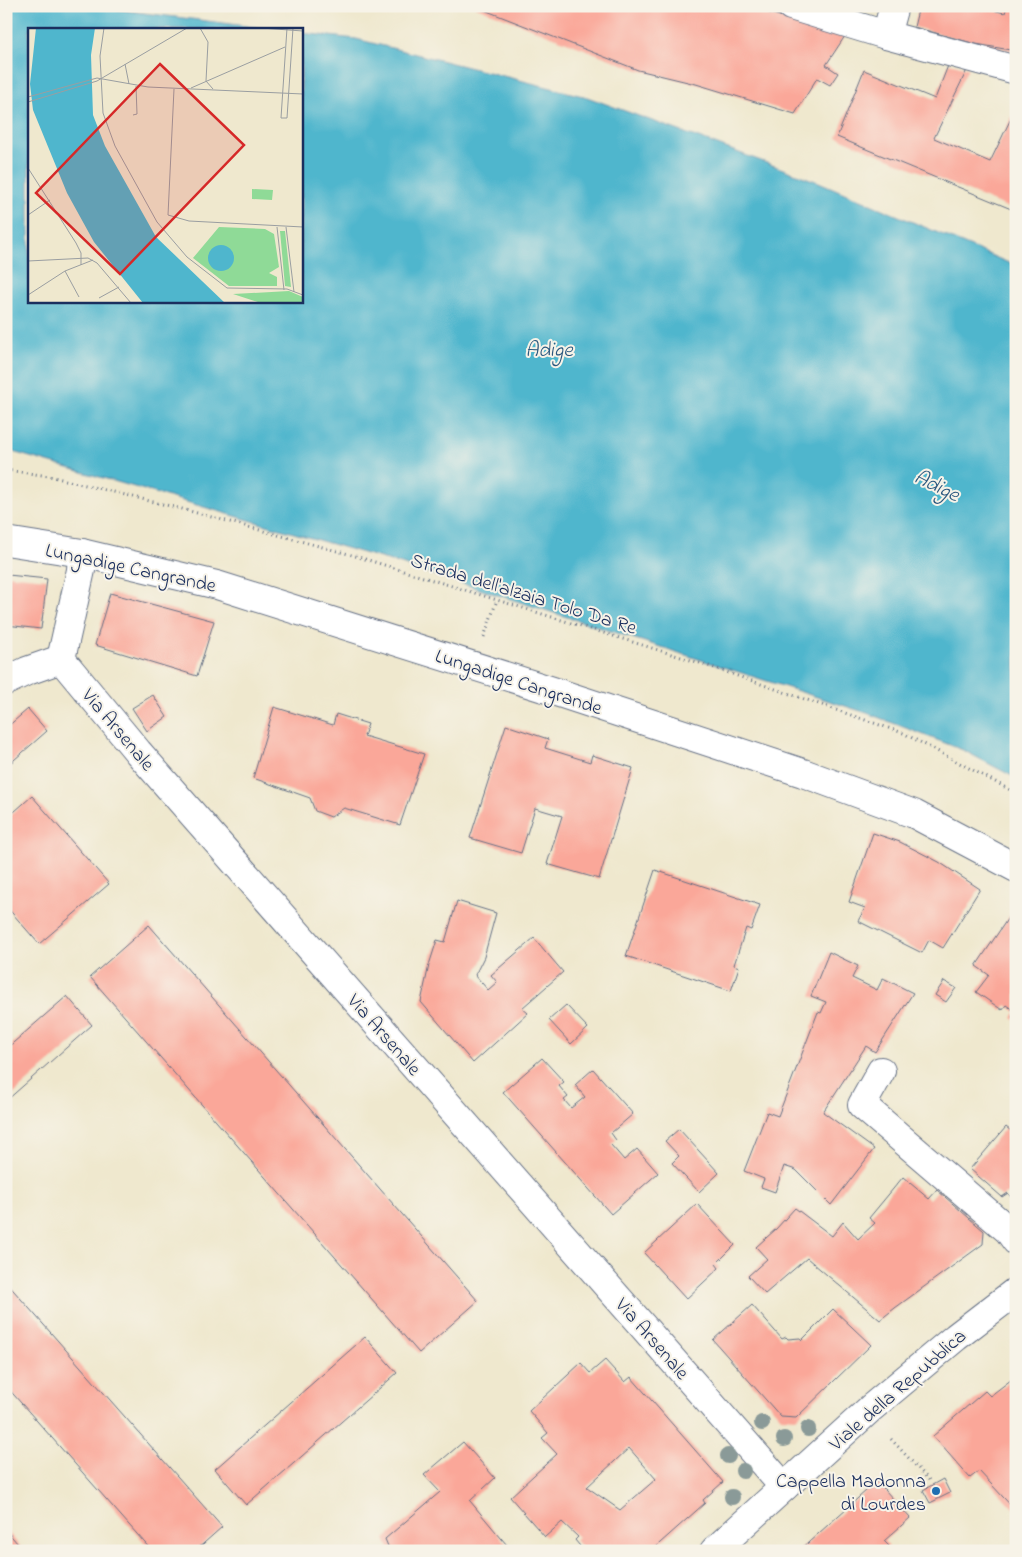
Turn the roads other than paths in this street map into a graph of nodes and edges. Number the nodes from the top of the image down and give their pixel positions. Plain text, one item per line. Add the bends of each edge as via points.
1 (791, 6) edge
2 (894, 6) edge
3 (886, 35) junction
4 (1016, 70) edge
5 (6, 541) edge
6 (82, 553) junction
7 (62, 660) junction
8 (6, 681) edge
9 (1016, 868) edge
10 (881, 1071) dead end
11 (1016, 1241) edge
12 (1016, 1291) edge
13 (784, 1487) junction
14 (714, 1551) edge

1 - 3 street
2 - 3 street
3 - 4 street
5 - 6 street, Lungadige Cangrande
6 - 7 street
6 - 9 street, Lungadige Cangrande via 217,585 803,773 914,814
7 - 8 street
7 - 13 street, Via Arsenale via 138,752
10 - 11 street via 862,1105 1008,1230
12 - 13 street, Viale della Repubblica via 871,1408
13 - 14 street, Viale della Repubblica

